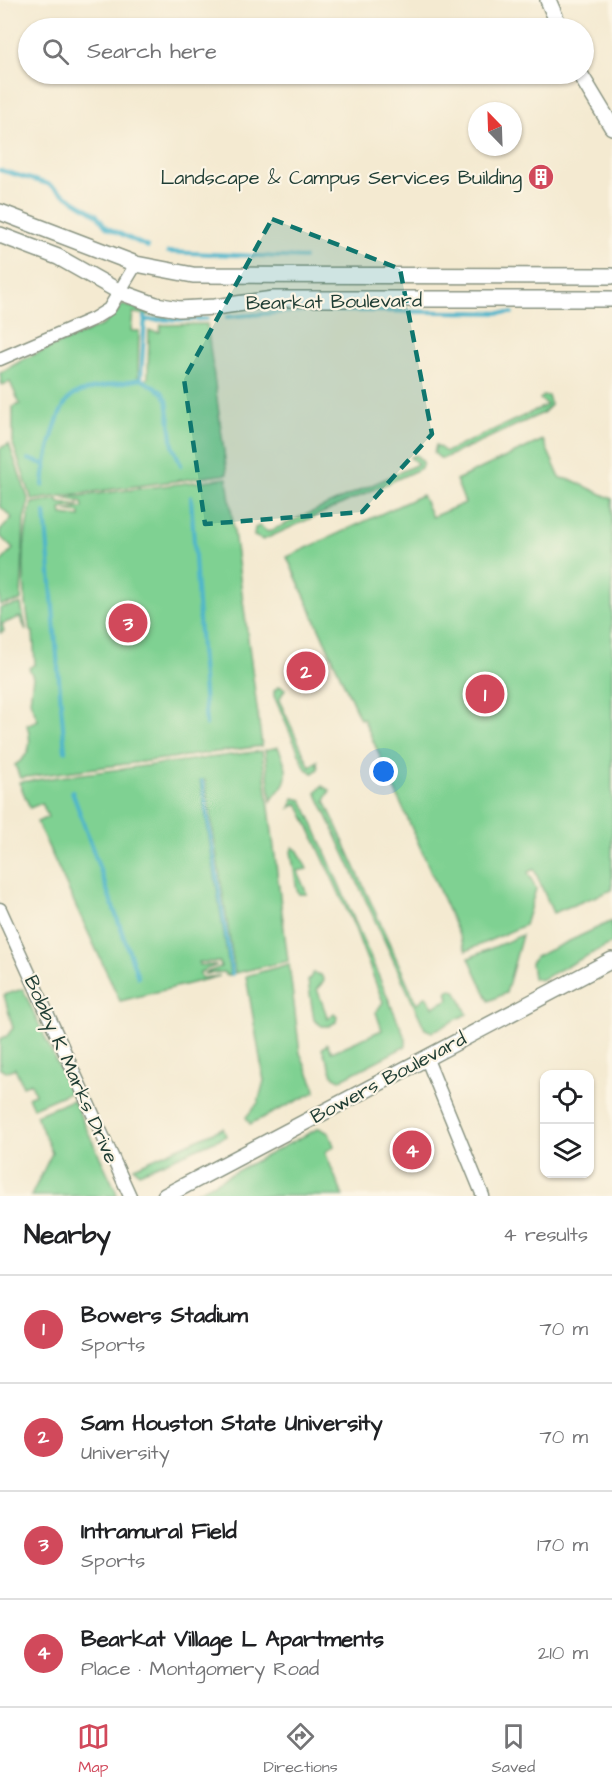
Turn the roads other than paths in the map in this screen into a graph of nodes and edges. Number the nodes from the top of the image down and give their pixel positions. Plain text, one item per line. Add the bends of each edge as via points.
1 (548, 0) edge
2 (556, 18) edge
3 (586, 84) edge
4 (612, 127) edge
5 (0, 212) edge
6 (0, 236) edge
7 (136, 264) junction
8 (612, 276) edge
9 (120, 292) junction
10 (612, 298) edge
11 (0, 359) edge
12 (0, 909) edge
13 (612, 960) edge
14 (426, 1057) junction
15 (130, 1196) edge
16 (165, 1196) edge
17 (483, 1196) edge

1 - 2 street
3 - 4 street
5 - 7 street, Bearkat Boulevard
6 - 9 street, Bearkat Boulevard via 58,257
7 - 8 street, Bearkat Boulevard via 164,271 223,276
7 - 9 street
9 - 10 street, Bearkat Boulevard via 179,309 273,299
9 - 11 street via 109,309 93,319
12 - 15 street, Bobby K Marks Drive
13 - 14 street, Bowers Boulevard
14 - 16 street, Bowers Boulevard
14 - 17 street

